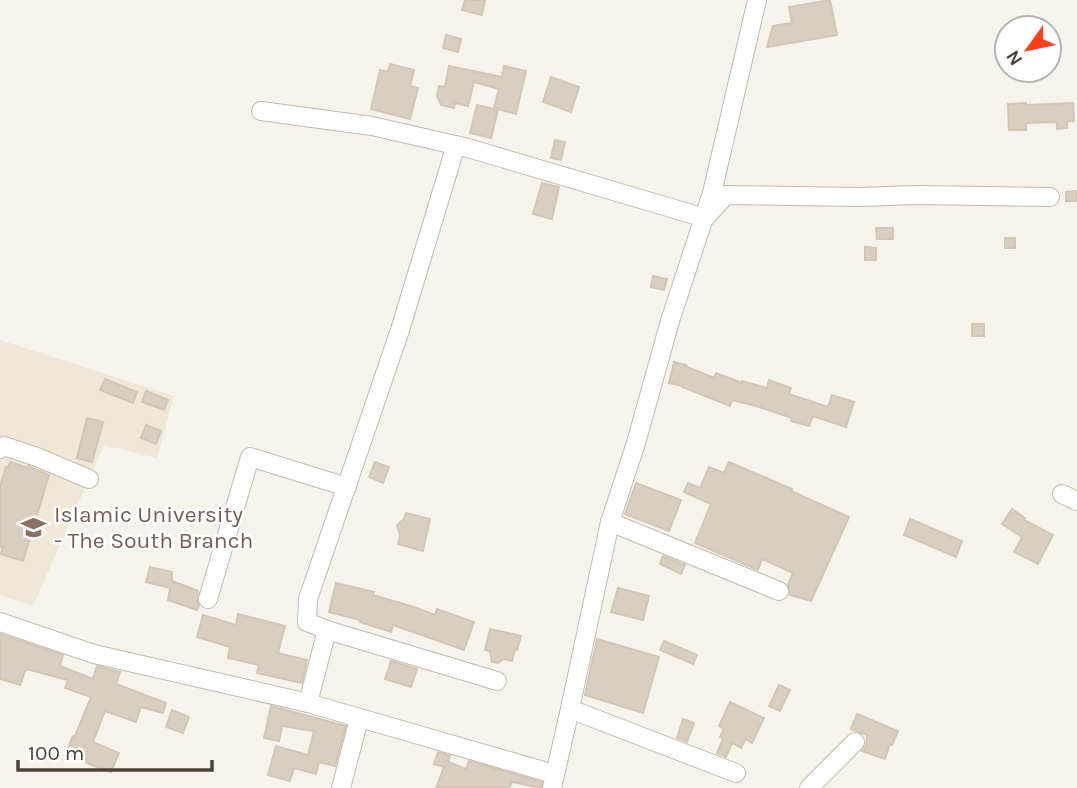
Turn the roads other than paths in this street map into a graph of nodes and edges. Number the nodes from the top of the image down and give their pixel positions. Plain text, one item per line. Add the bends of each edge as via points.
1 (757, 0) edge
2 (261, 111) dead end
3 (456, 145) junction
4 (1050, 197) dead end
5 (705, 218) junction
6 (0, 449) edge
7 (89, 479) dead end
8 (347, 487) junction
9 (611, 522) junction
10 (779, 591) dead end
11 (208, 599) dead end
12 (0, 622) edge
13 (327, 630) junction
14 (497, 681) dead end
15 (308, 704) junction
16 (570, 709) junction
17 (359, 719) junction
18 (855, 743) dead end
19 (736, 773) dead end
20 (553, 781) edge
21 (341, 788) edge
22 (808, 788) edge

1 - 5 street
2 - 3 street via 372,125
3 - 5 street
3 - 8 street
4 - 5 street via 726,195
5 - 9 street
6 - 7 street via 4,446 37,457
8 - 11 street via 250,457
8 - 13 street via 308,599 307,622
9 - 10 street
9 - 16 street
12 - 15 street via 94,654
13 - 14 street
13 - 15 street
15 - 17 street
16 - 19 street
16 - 20 street
17 - 20 street
17 - 21 street
18 - 22 street

